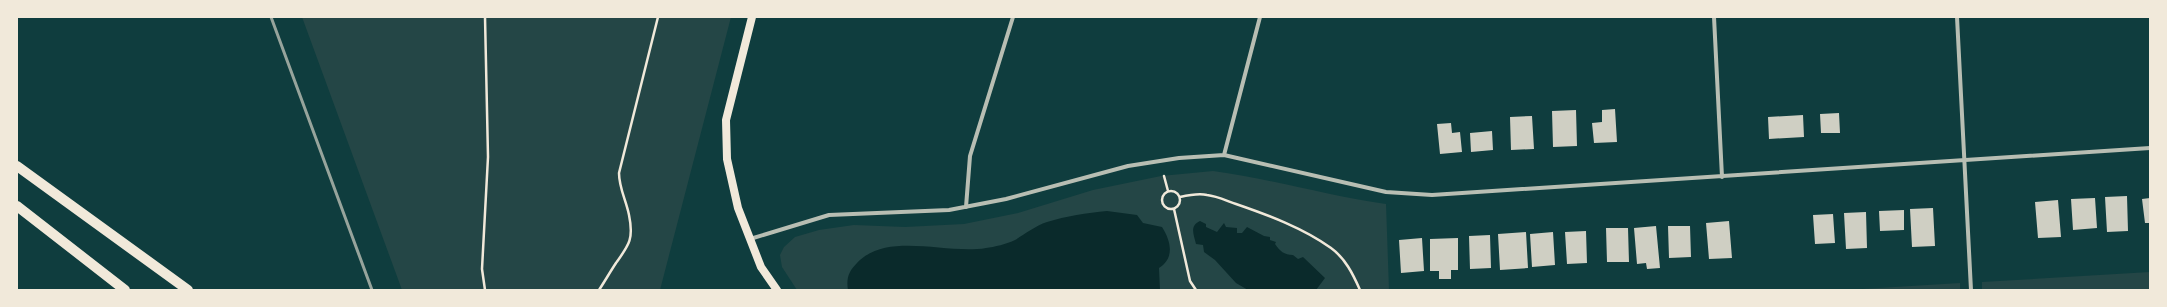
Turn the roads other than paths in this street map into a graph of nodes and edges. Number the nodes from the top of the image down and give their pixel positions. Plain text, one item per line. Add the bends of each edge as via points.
1 (752, 17) edge
2 (1013, 17) edge
3 (1260, 17) edge
4 (1714, 17) edge
5 (1957, 17) edge
6 (2150, 148) edge
7 (1224, 155) junction
8 (1964, 162) junction
9 (17, 166) edge
10 (1722, 177) junction
11 (17, 206) edge
12 (966, 207) junction
13 (750, 239) junction
14 (125, 290) edge
15 (188, 290) edge
16 (777, 290) edge
17 (1971, 290) edge

1 - 13 main road via 726,120 726,160 738,208
2 - 12 street via 970,156
3 - 7 street
4 - 10 street
5 - 8 street
6 - 8 street
7 - 10 street via 1386,192 1424,194
7 - 12 street via 1178,158 1128,166 1006,199
8 - 10 street
8 - 17 street
9 - 15 main road
11 - 14 main road
12 - 13 street via 949,210 829,215
13 - 16 main road via 761,267

